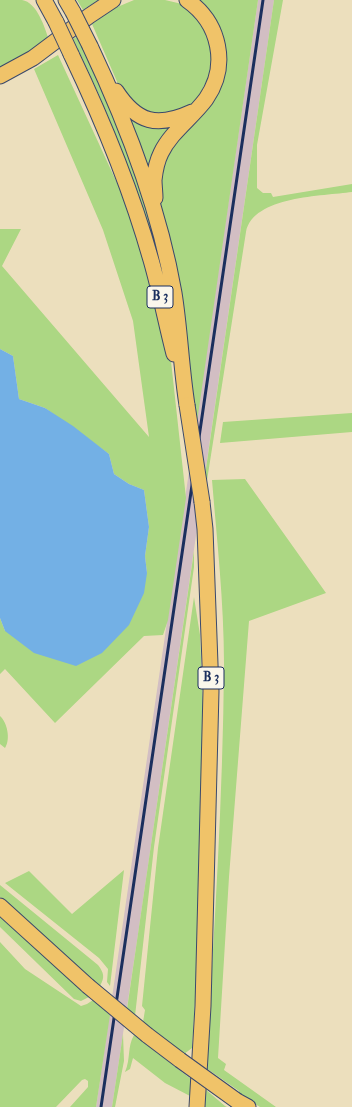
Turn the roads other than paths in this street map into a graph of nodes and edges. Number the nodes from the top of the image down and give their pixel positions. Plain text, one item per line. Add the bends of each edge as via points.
1 (34, 0) edge
2 (113, 0) edge
3 (187, 0) edge
4 (69, 6) edge
5 (50, 12) edge
6 (102, 72) junction
7 (0, 76) edge
8 (196, 110) junction
9 (153, 206) junction
10 (184, 386) junction
11 (0, 906) edge
12 (243, 1104) edge
13 (197, 1107) edge

1 - 5 main road
2 - 7 main road via 33,58
3 - 8 main road via 212,26 219,50 212,88
4 - 6 main road, B 3, bridge
5 - 10 main road, B 3, bridge via 106,130 135,209
6 - 8 main road via 134,113 146,120 166,121
6 - 9 main road, B 3 via 132,145
8 - 9 main road via 169,140 161,153 154,180
9 - 10 main road, B 3 via 174,292
10 - 13 main road, B 3, bridge via 205,529 211,692 204,998
11 - 12 main road, bridge via 88,986 147,1035

